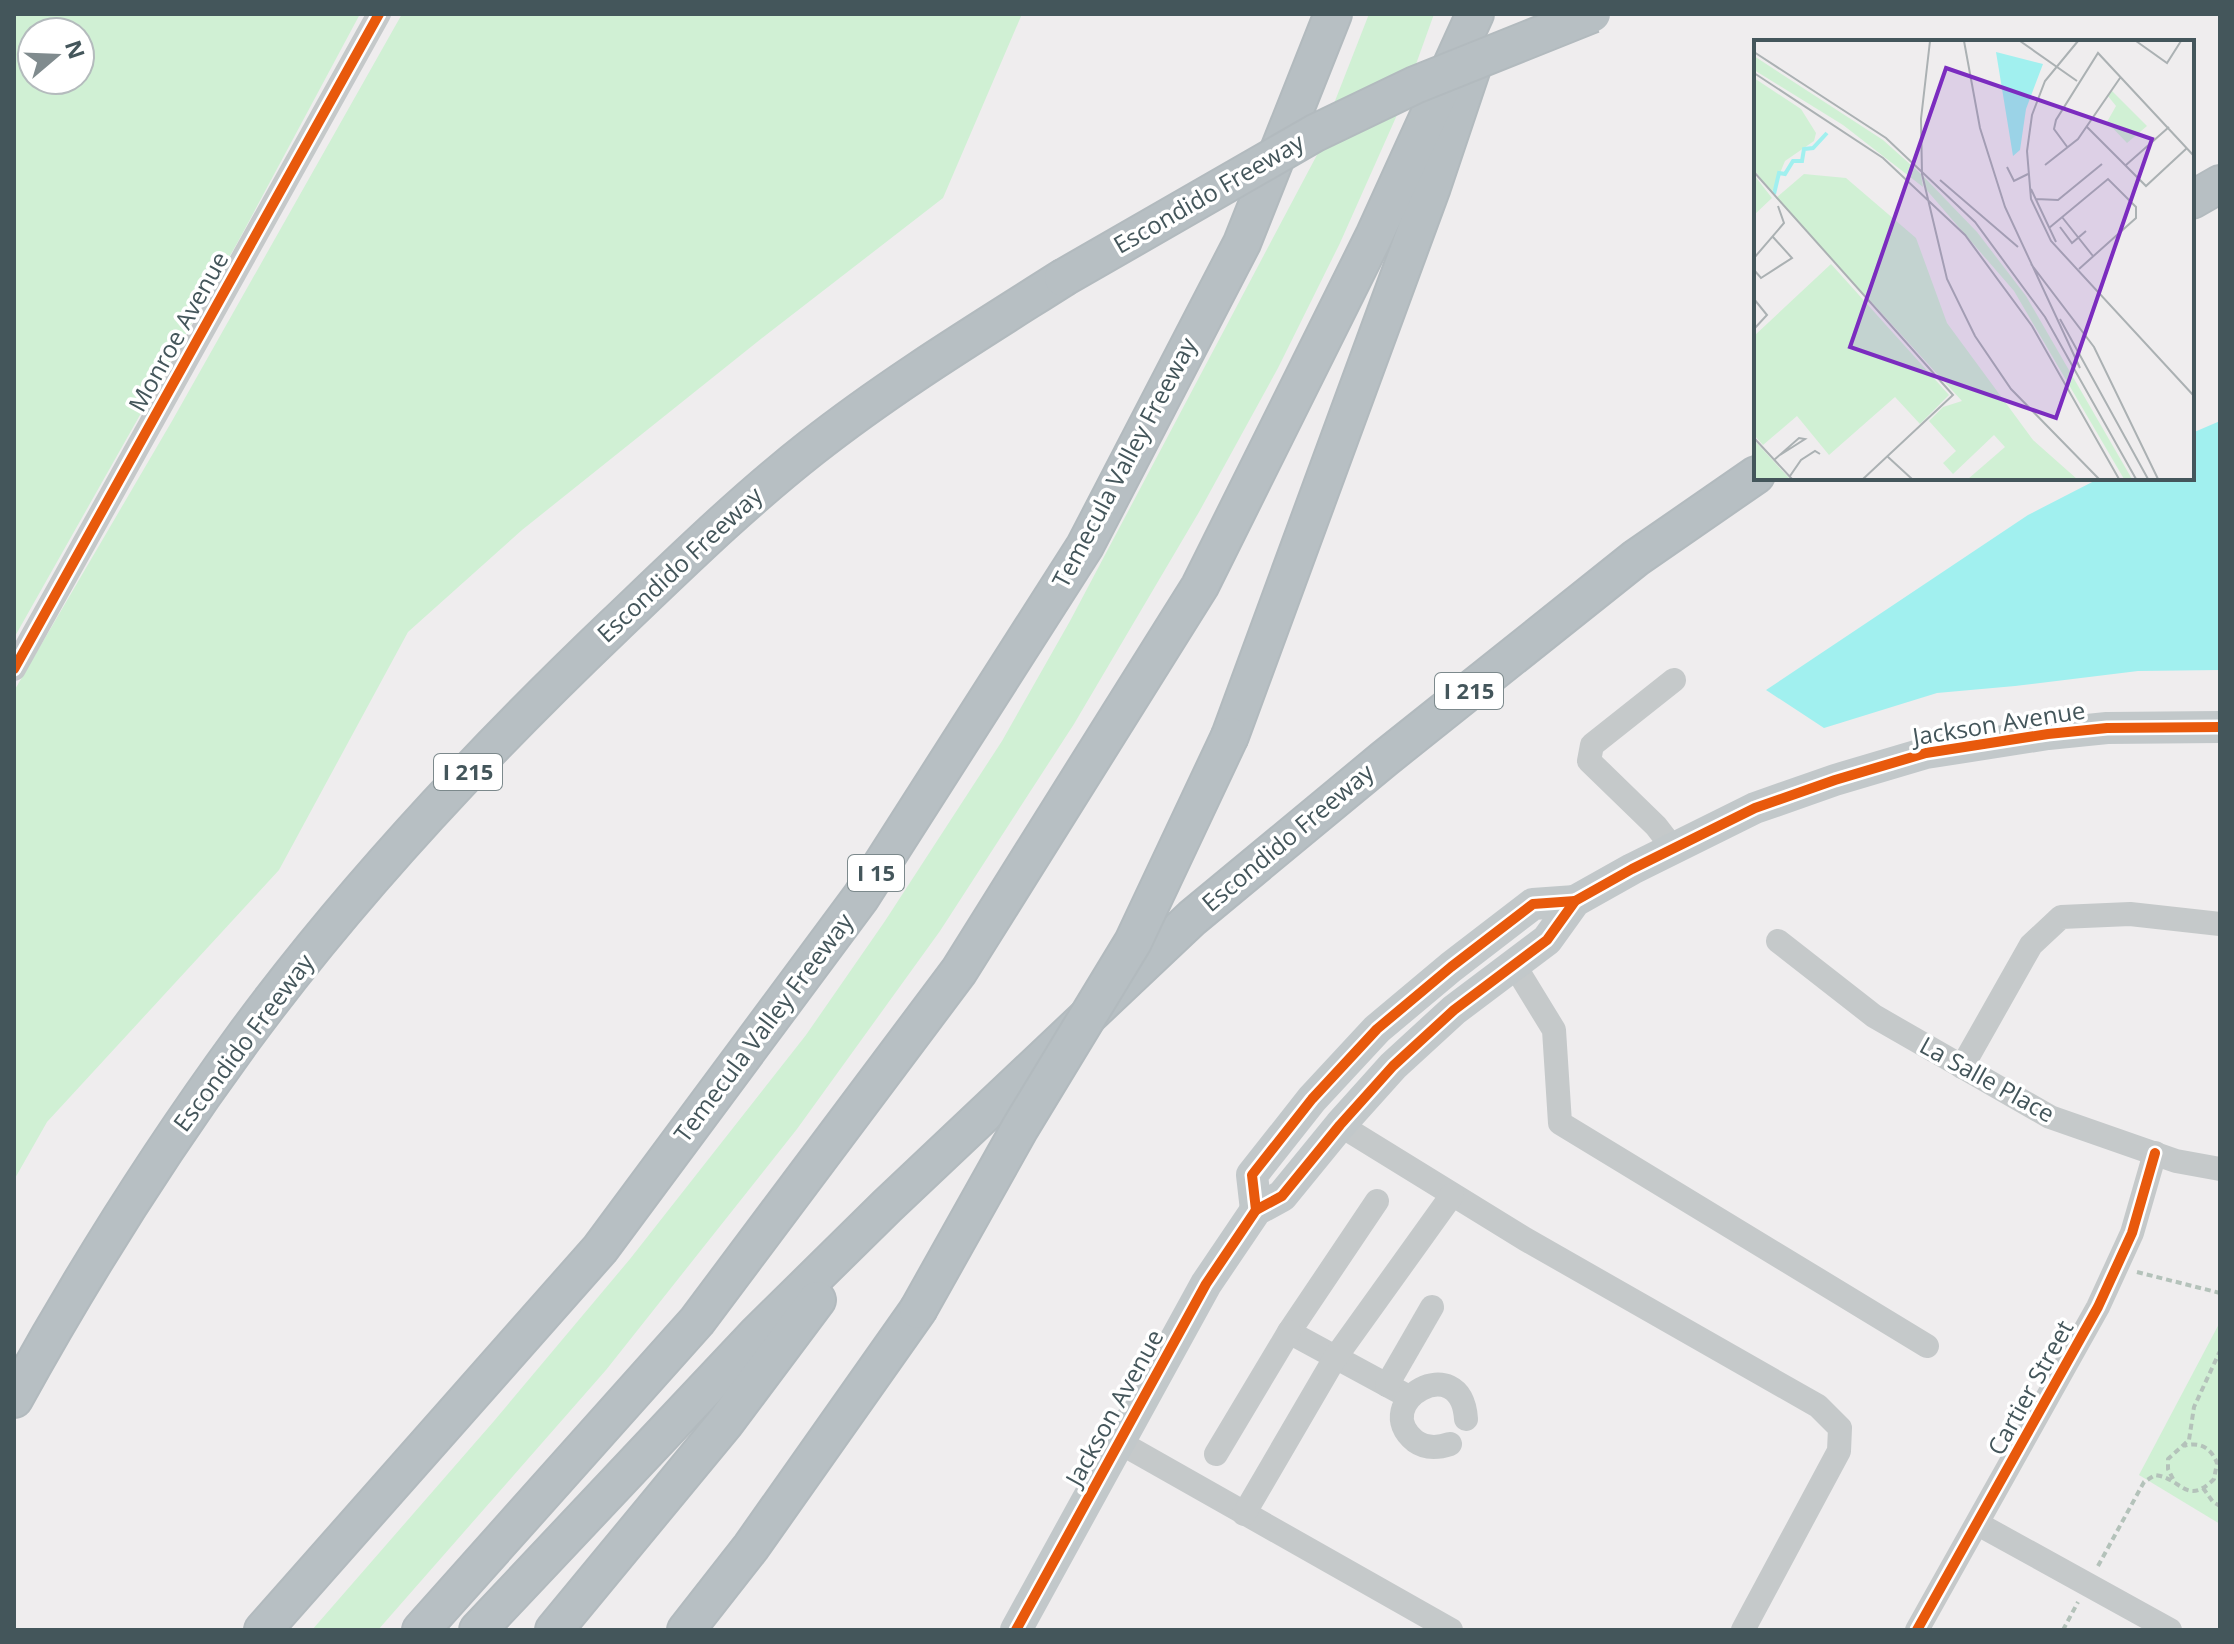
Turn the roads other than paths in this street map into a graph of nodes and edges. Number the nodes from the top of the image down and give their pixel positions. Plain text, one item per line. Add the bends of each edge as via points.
1 (379, 14) edge
2 (1333, 14) edge
3 (1475, 14) edge
4 (1490, 14) edge
5 (1592, 14) edge
6 (2220, 184) edge
7 (2194, 199) edge
8 (1754, 476) edge
9 (14, 669) edge
10 (1674, 680) dead end
11 (2220, 727) edge
12 (1673, 848) junction
13 (1575, 901) junction
14 (2220, 924) edge
15 (1487, 939) junction
16 (1778, 941) dead end
17 (1513, 963) junction
18 (1962, 1067) junction
19 (1340, 1125) junction
20 (2155, 1153) junction
21 (2220, 1169) edge
22 (1452, 1195) junction
23 (1377, 1201) dead end
24 (887, 1206) junction
25 (1256, 1210) junction
26 (1432, 1307) dead end
27 (1289, 1332) junction
28 (1927, 1346) dead end
29 (1335, 1358) junction
30 (1387, 1385) junction
31 (1409, 1397) junction
32 (14, 1399) edge
33 (1466, 1419) dead end
34 (1119, 1442) junction
35 (1450, 1444) dead end
36 (1216, 1454) dead end
37 (1244, 1514) junction
38 (1978, 1524) junction
39 (263, 1630) edge
40 (421, 1630) edge
41 (478, 1630) edge
42 (554, 1630) edge
43 (686, 1630) edge
44 (1016, 1630) edge
45 (1451, 1630) edge
46 (1743, 1630) edge
47 (1917, 1630) edge
48 (2170, 1630) edge

1 - 9 street, Monroe Avenue
2 - 39 highway, Temecula Valley Freeway / I 15 via 1242,243 1085,546 861,897 600,1249
3 - 40 highway via 1374,236 1200,586 959,971 697,1321
4 - 43 highway, bridge via 1432,187 1230,736 1133,942 918,1310
5 - 32 highway, Escondido Freeway / I 215, bridge via 1415,85 1315,133 1063,278 890,390 723,522 480,758 245,1036 97,1252
6 - 7 highway
8 - 24 highway, Escondido Freeway / I 215 via 1636,558 1192,918
10 - 12 street via 1592,745 1589,761
11 - 12 main road, Jackson Avenue via 2107,728 1926,753 1755,808
12 - 13 main road, Jackson Avenue
13 - 15 main road, Jackson Avenue via 1533,904
13 - 17 main road, Jackson Avenue via 1547,940
14 - 18 street via 2130,914 2061,917 2031,945
15 - 19 main road via 1471,972 1347,1088 1338,1104
15 - 25 main road, Jackson Avenue via 1377,1029 1312,1099 1252,1175
16 - 18 street, La Salle Place via 1874,1016
17 - 19 main road, Jackson Avenue via 1414,1047
17 - 28 street via 1554,1030 1560,1123
18 - 20 street, La Salle Place via 2050,1117
19 - 22 street
19 - 25 main road, Jackson Avenue via 1282,1196
20 - 21 street, La Salle Place
20 - 38 street, Cartier Street via 2132,1233 2098,1307
22 - 29 street
22 - 46 street via 1818,1406 1840,1428 1839,1451
23 - 27 street
24 - 41 highway via 757,1334
24 - 42 highway via 725,1423
25 - 34 main road, Jackson Avenue via 1206,1284
26 - 30 street
27 - 29 street
27 - 36 street
29 - 30 street
29 - 37 street
30 - 31 street
31 - 33 street via 1426,1385 1446,1386 1462,1399
31 - 35 street via 1403,1417 1411,1437 1429,1447
34 - 37 street
34 - 44 main road, Jackson Avenue
37 - 45 street
38 - 47 street, Cartier Street
38 - 48 street

